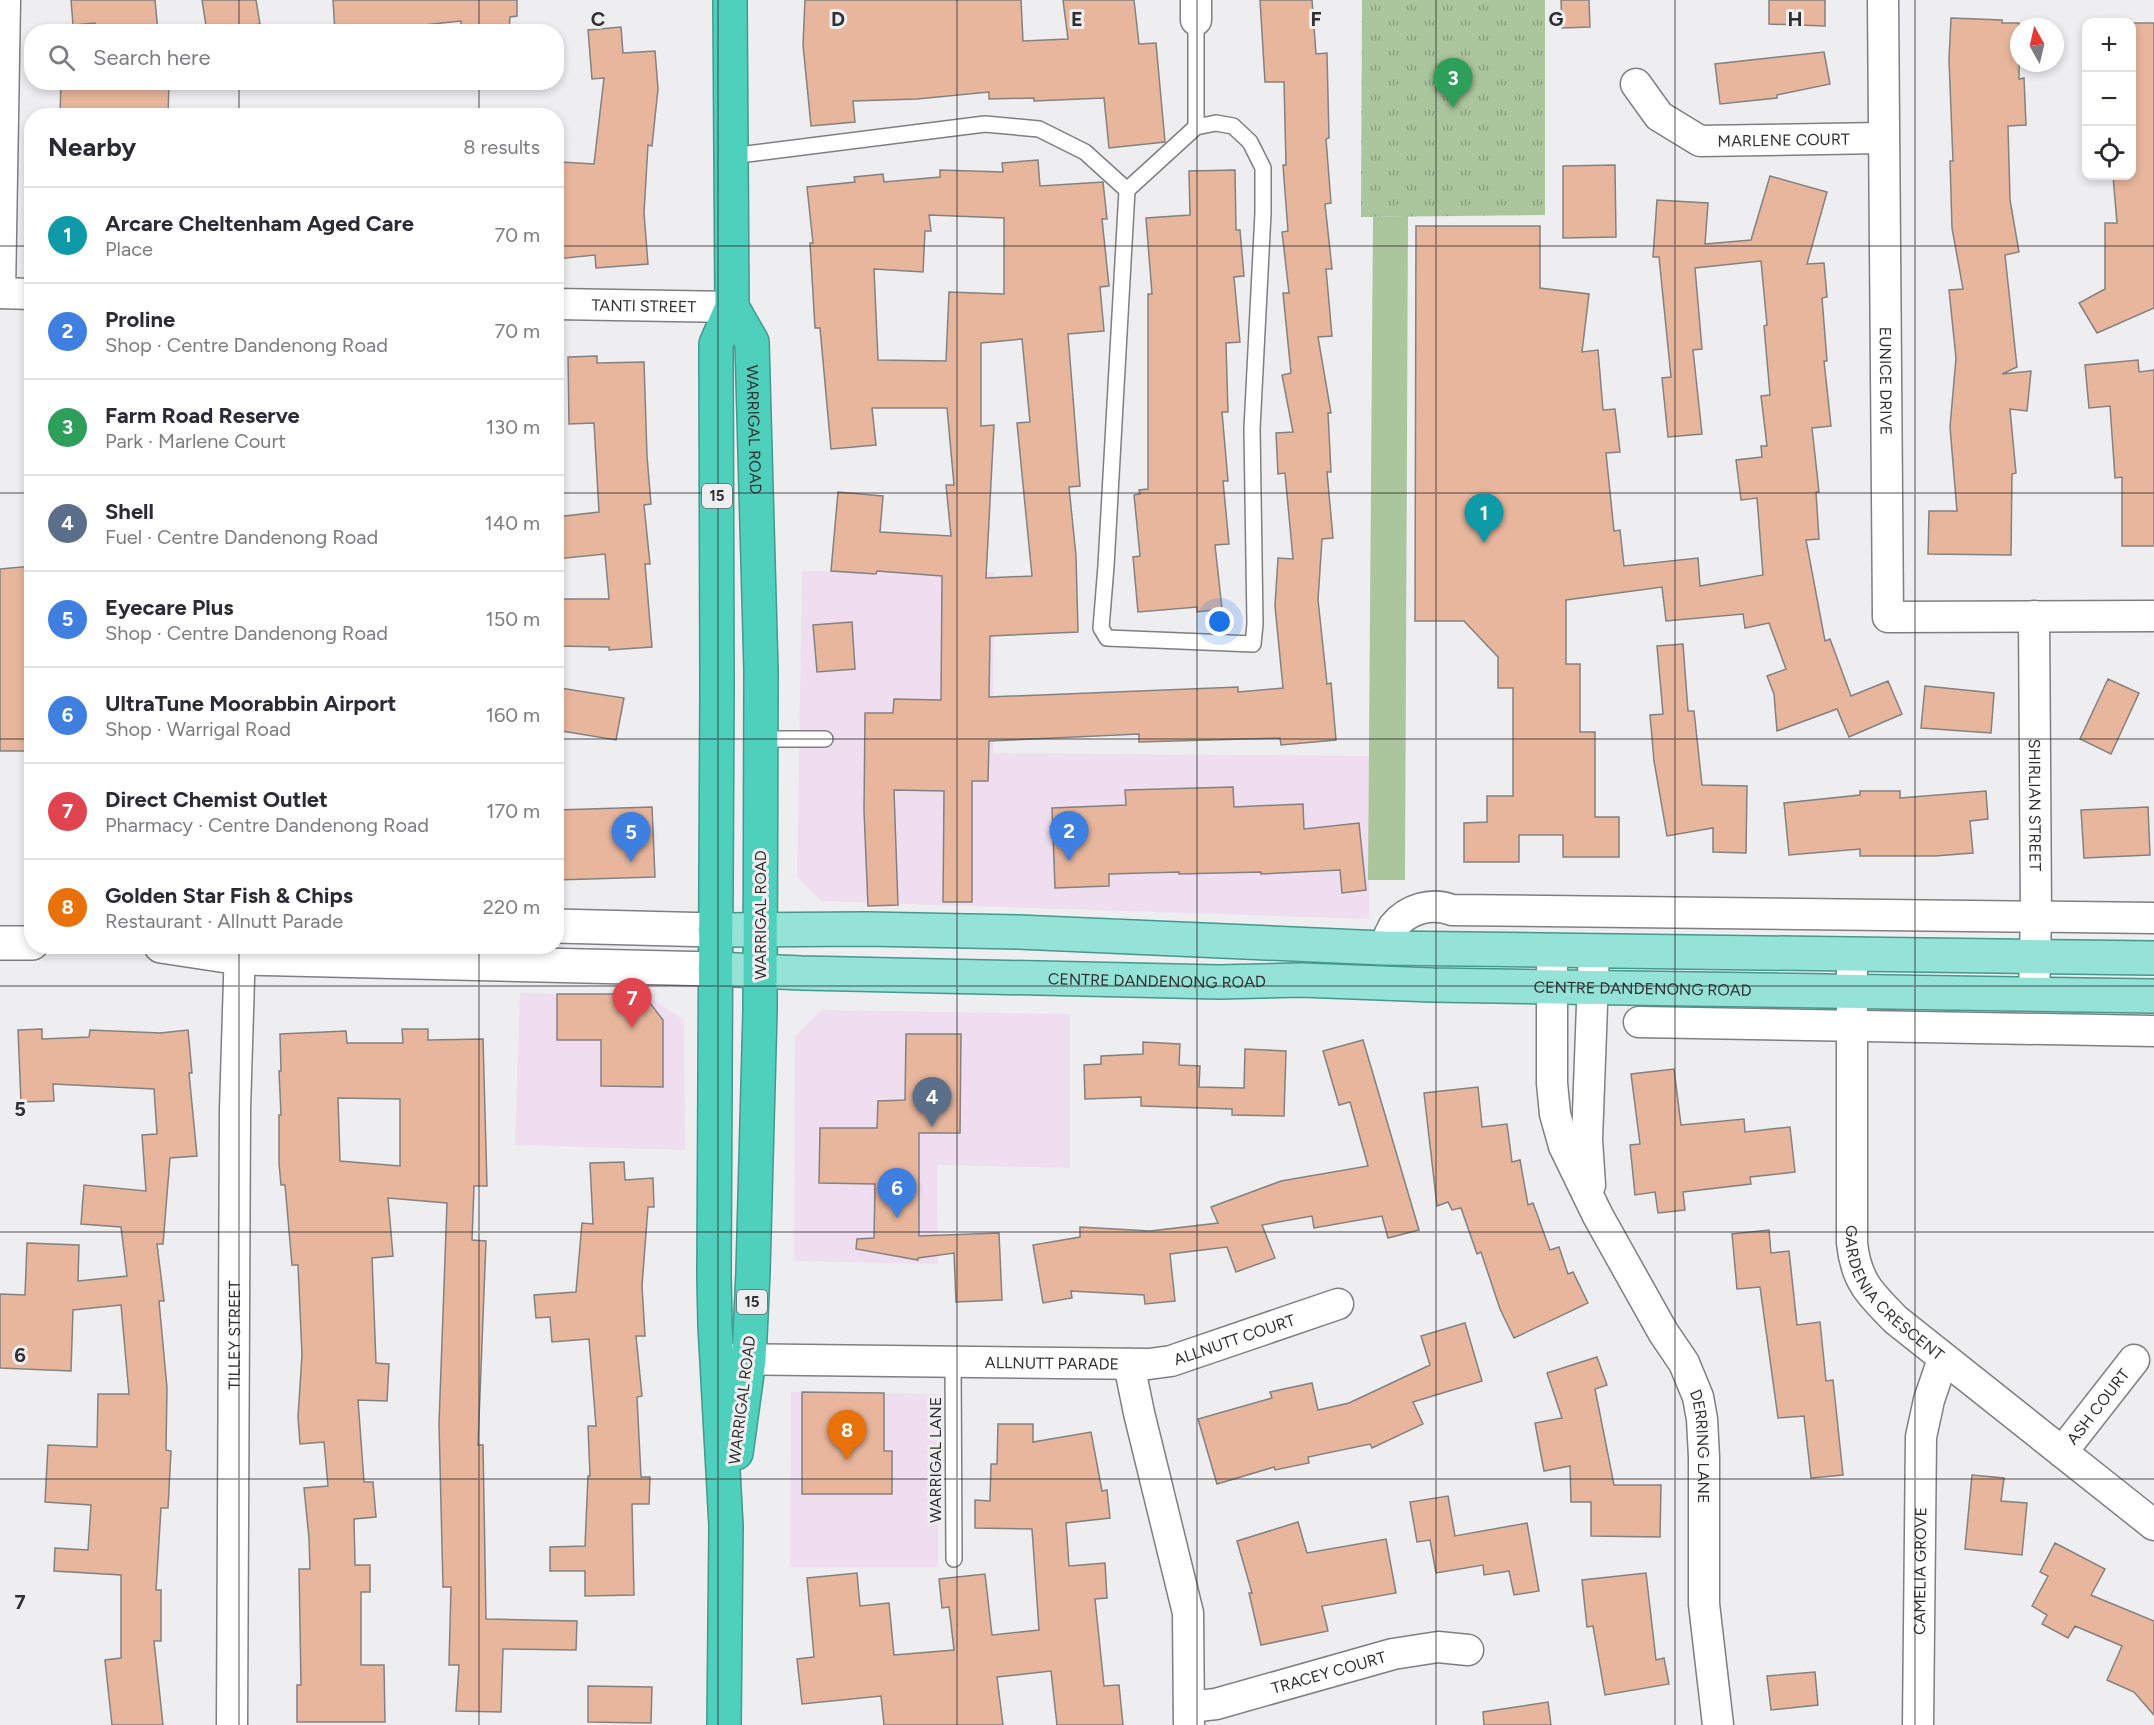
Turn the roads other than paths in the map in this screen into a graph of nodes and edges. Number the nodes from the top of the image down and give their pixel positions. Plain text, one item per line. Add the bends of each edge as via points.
1 (6, 0) edge
2 (730, 0) edge
3 (1883, 0) edge
4 (1196, 10) edge
5 (1636, 84) dead end
6 (1196, 127) junction
7 (1883, 138) junction
8 (731, 156) junction
9 (1127, 190) junction
10 (0, 293) edge
11 (24, 294) edge
12 (564, 304) edge
13 (732, 308) junction
14 (2034, 616) junction
15 (2154, 616) edge
16 (761, 739) junction
17 (825, 739) dead end
18 (2036, 916) junction
19 (2154, 918) edge
20 (564, 926) edge
21 (759, 929) junction
22 (716, 930) junction
23 (0, 943) edge
24 (24, 943) edge
25 (1383, 948) junction
26 (1552, 950) junction
27 (1594, 951) junction
28 (240, 954) edge
29 (364, 954) edge
30 (1852, 955) junction
31 (2035, 957) junction
32 (2154, 958) edge
33 (715, 969) junction
34 (759, 970) junction
35 (1552, 986) junction
36 (1593, 988) junction
37 (1852, 992) junction
38 (2034, 994) junction
39 (2154, 996) edge
40 (1639, 1022) dead end
41 (1852, 1025) junction
42 (2154, 1030) edge
43 (1590, 1197) junction
44 (1338, 1304) dead end
45 (716, 1359) junction
46 (749, 1359) junction
47 (1943, 1359) junction
48 (2134, 1360) dead end
49 (953, 1361) junction
50 (1130, 1364) junction
51 (1972, 1381) junction
52 (1926, 1417) junction
53 (2062, 1452) junction
54 (2154, 1525) edge
55 (726, 1526) junction
56 (954, 1559) dead end
57 (1468, 1650) dead end
58 (1189, 1716) edge
59 (232, 1725) edge
60 (724, 1725) edge
61 (1718, 1725) edge
62 (1918, 1725) edge

1 - 10 street
2 - 8 highway, WARRIGAL ROAD / 15
3 - 7 street, EUNICE DRIVE
4 - 6 lane
5 - 7 street, MARLENE COURT via 1659,116 1700,141
6 - 9 lane
6 - 9 lane via 1216,123 1233,126 1250,142 1263,168 1252,429 1253,644 1107,638 1101,628
7 - 14 street, EUNICE DRIVE via 1888,617
8 - 9 lane via 985,124 1039,129 1085,152
8 - 13 highway, WARRIGAL ROAD / 15
10 - 11 street
12 - 13 street, TANTI STREET
13 - 16 highway, WARRIGAL ROAD / 15 via 752,342
13 - 22 highway, WARRIGAL ROAD / 15 via 716,344
14 - 15 street
14 - 18 street, SHIRLIAN STREET
16 - 17 lane
16 - 21 highway, WARRIGAL ROAD / 15
18 - 19 street
18 - 25 street via 1452,910 1433,905 1408,913 1395,926
18 - 31 street, SHIRLIAN STREET
20 - 22 main road
21 - 22 main road
21 - 25 main road via 1029,933
21 - 34 highway, WARRIGAL ROAD / 15
22 - 33 highway, WARRIGAL ROAD / 15
23 - 24 main road
25 - 26 main road
26 - 27 main road
26 - 35 street, DERRING LANE
27 - 30 main road
27 - 36 street, DERRING LANE
28 - 59 street, TILLEY STREET via 235,1122
29 - 33 main road, CENTRE DANDENONG ROAD
30 - 31 main road
30 - 37 street, GARDENIA CRESCENT
31 - 32 main road
31 - 38 street, SHIRLIAN STREET
33 - 34 main road, CENTRE DANDENONG ROAD
33 - 45 highway, WARRIGAL ROAD / 15
34 - 35 main road, CENTRE DANDENONG ROAD
34 - 46 highway, WARRIGAL ROAD / 15
35 - 36 main road, CENTRE DANDENONG ROAD
35 - 43 street, DERRING LANE via 1555,1114 1564,1146
36 - 37 main road, CENTRE DANDENONG ROAD
36 - 43 street, DERRING LANE via 1587,1140
37 - 38 main road, CENTRE DANDENONG ROAD
37 - 41 street, GARDENIA CRESCENT
38 - 39 main road, CENTRE DANDENONG ROAD
40 - 41 street, CENTRE DANDENONG ROAD
41 - 42 street, CENTRE DANDENONG ROAD
41 - 47 street, GARDENIA CRESCENT via 1851,1231 1855,1263 1861,1281 1873,1296
43 - 61 street, DERRING LANE via 1684,1363 1698,1396 1704,1457 1704,1604
44 - 50 street, ALLNUTT COURT via 1171,1361
45 - 46 street, ALLNUTT PARADE
45 - 55 highway, WARRIGAL ROAD / 15
46 - 49 street, ALLNUTT PARADE
46 - 55 highway, WARRIGAL ROAD / 15
47 - 51 street, GARDENIA CRESCENT
47 - 52 street, CAMELIA GROVE
48 - 53 street, ASH COURT
49 - 50 street, ALLNUTT PARADE
49 - 56 lane, WARRIGAL LANE
50 - 58 street, ALLNUTT PARADE via 1188,1613
51 - 52 street
51 - 53 street, GARDENIA CRESCENT
52 - 62 street, CAMELIA GROVE via 1920,1451
53 - 54 street, GARDENIA CRESCENT
55 - 60 highway, WARRIGAL ROAD / 15
57 - 58 street, TRACEY COURT via 1438,1647 1393,1654 1216,1704

